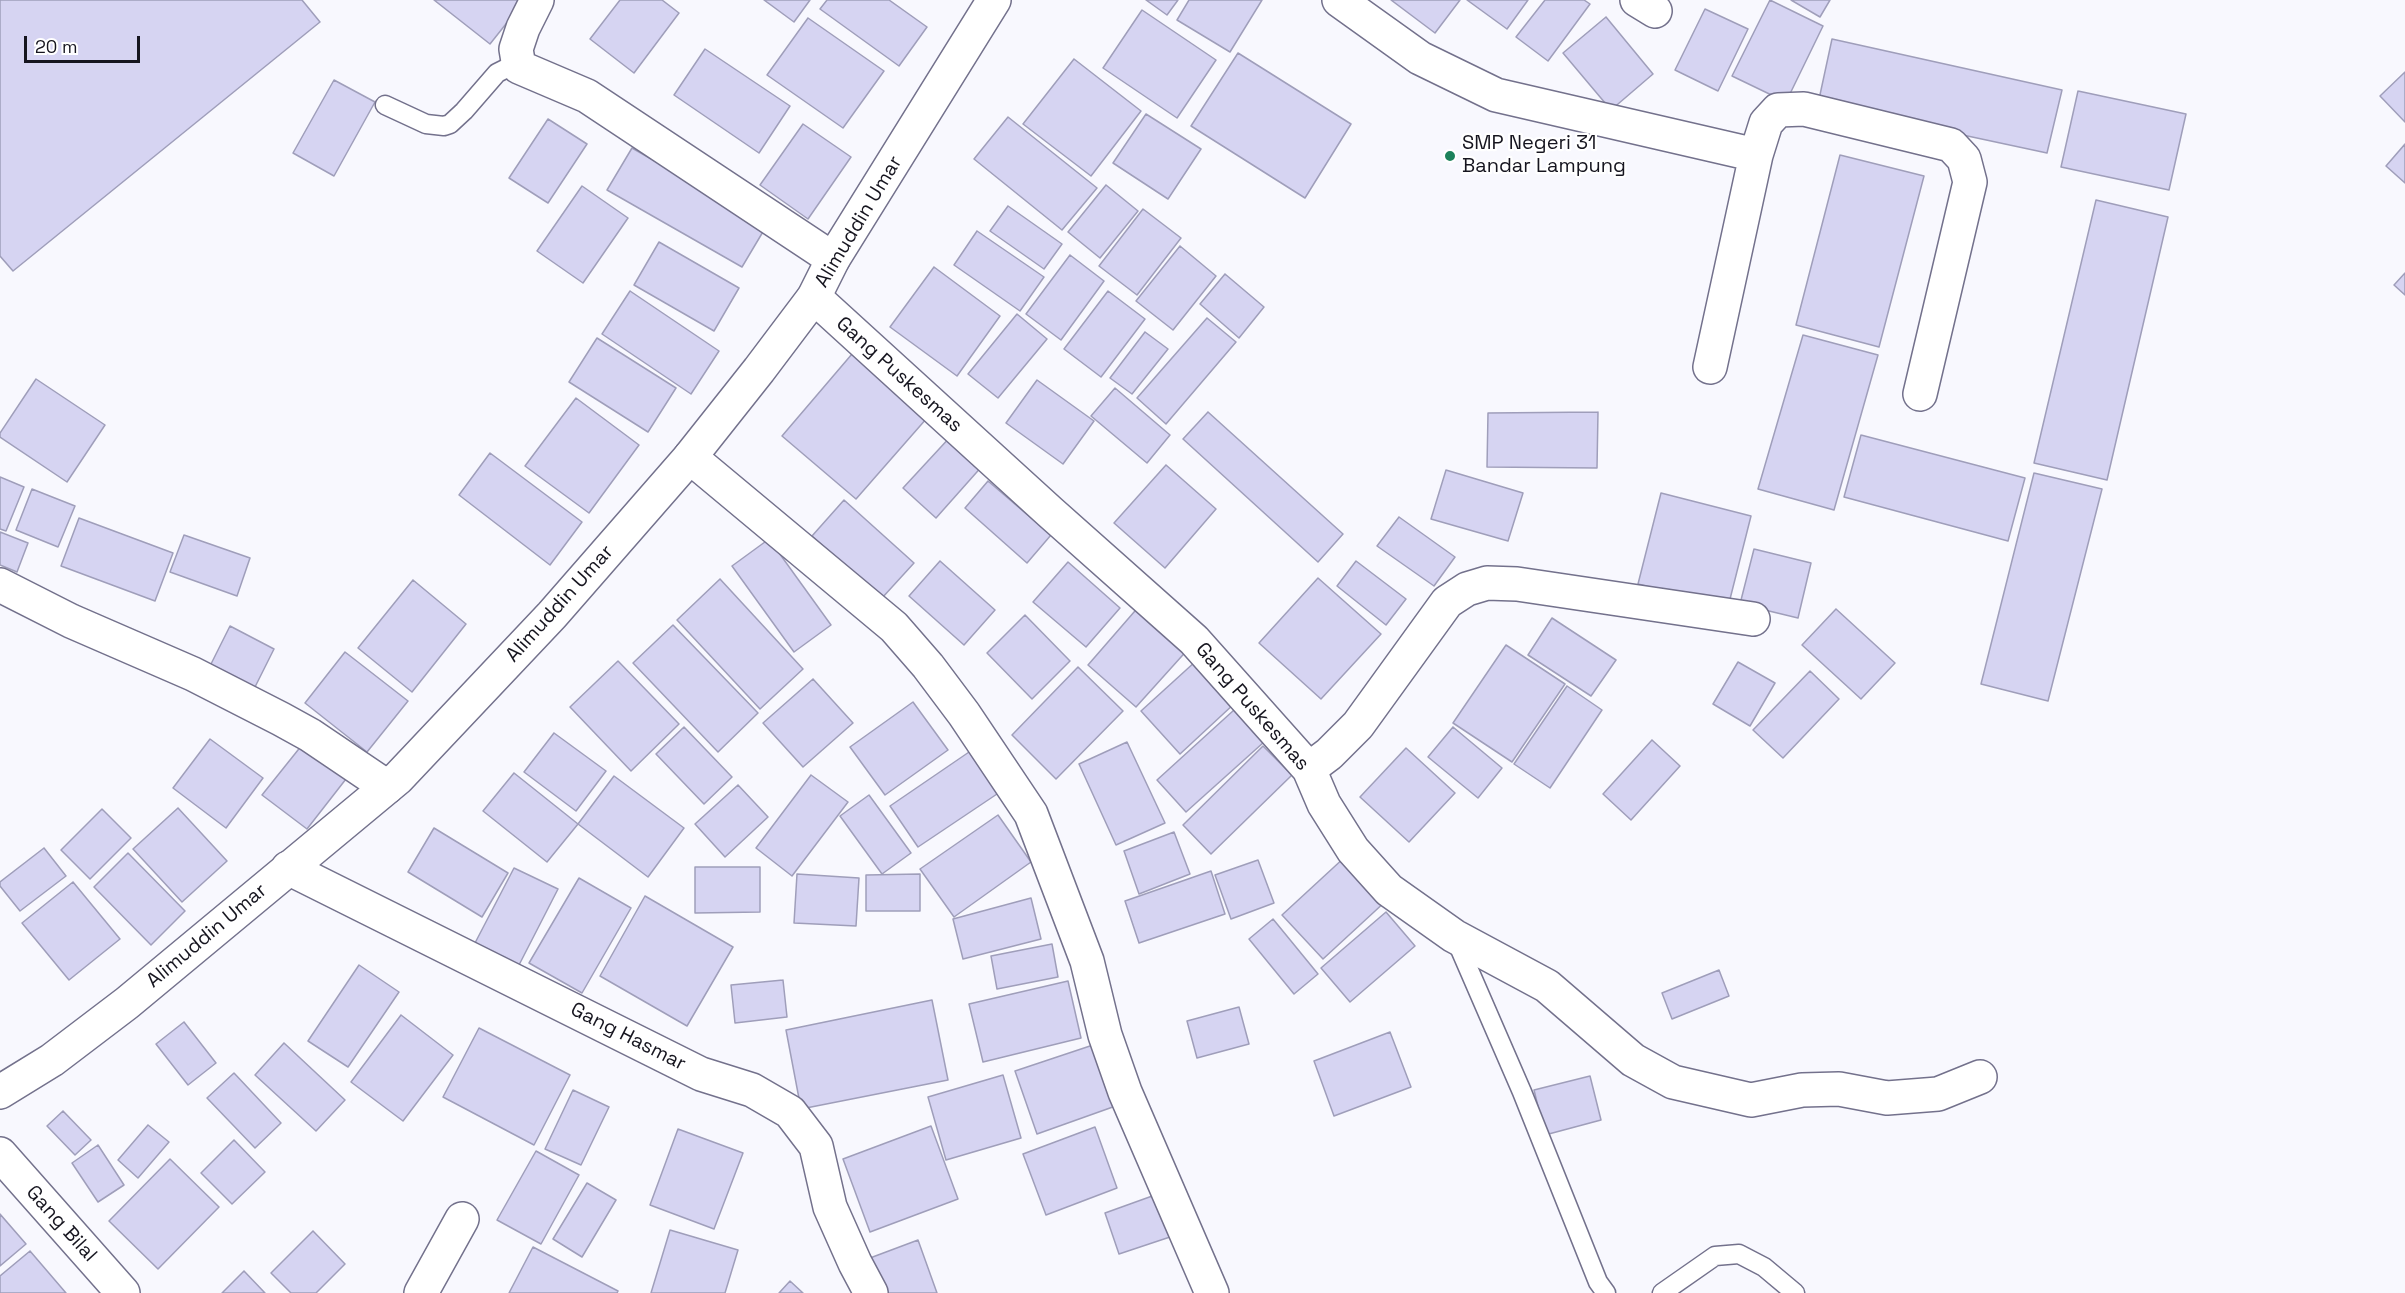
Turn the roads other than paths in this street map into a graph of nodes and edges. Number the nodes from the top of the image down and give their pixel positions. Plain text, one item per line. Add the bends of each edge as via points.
1 (537, 0) edge
2 (994, 0) edge
3 (1339, 0) edge
4 (519, 67) junction
5 (385, 105) dead end
6 (1756, 155) junction
7 (832, 259) junction
8 (814, 297) junction
9 (1710, 367) dead end
10 (1920, 394) dead end
11 (690, 457) junction
12 (0, 585) edge
13 (1753, 619) dead end
14 (1309, 769) junction
15 (387, 787) junction
16 (288, 868) junction
17 (1454, 936) junction
18 (1980, 1077) dead end
19 (0, 1092) edge
20 (0, 1154) edge
21 (462, 1219) dead end
22 (123, 1293) edge
23 (421, 1293) edge
24 (871, 1293) edge
25 (1212, 1293) edge
26 (1606, 1293) edge
27 (1662, 1293) edge
28 (1795, 1293) edge

1 - 4 street via 516,49
2 - 7 street, Alimuddin Umar
3 - 6 street via 1419,58 1496,95
4 - 5 lane via 497,74 464,111 444,126 426,124
4 - 7 street via 587,96
6 - 9 street
6 - 10 street via 1766,123 1778,110 1804,109 1951,145 1964,159 1970,182
7 - 8 street, Alimuddin Umar
8 - 11 street, Alimuddin Umar
8 - 14 street, Gang Puskesmas via 1194,640
11 - 15 street, Alimuddin Umar via 552,615
11 - 25 street via 894,627 964,714 1030,813 1087,961 1105,1035 1125,1092
12 - 15 street via 281,719
13 - 14 street via 1517,584 1487,583 1467,588 1447,602 1358,725
14 - 17 street, Gang Puskesmas via 1324,804 1353,850 1389,890
15 - 16 street, Alimuddin Umar
16 - 19 street, Alimuddin Umar via 127,1004 52,1060
16 - 24 street, Gang Hasmar via 701,1074 752,1090 790,1112 816,1146 830,1207
17 - 18 street, Gang Puskesmas via 1547,986 1633,1060 1672,1082 1751,1100 1802,1090 1839,1089 1887,1098 1938,1094
17 - 26 lane via 1598,1282
20 - 22 street, Gang Bilal
21 - 23 street
27 - 28 lane via 1715,1256 1739,1254 1764,1267

